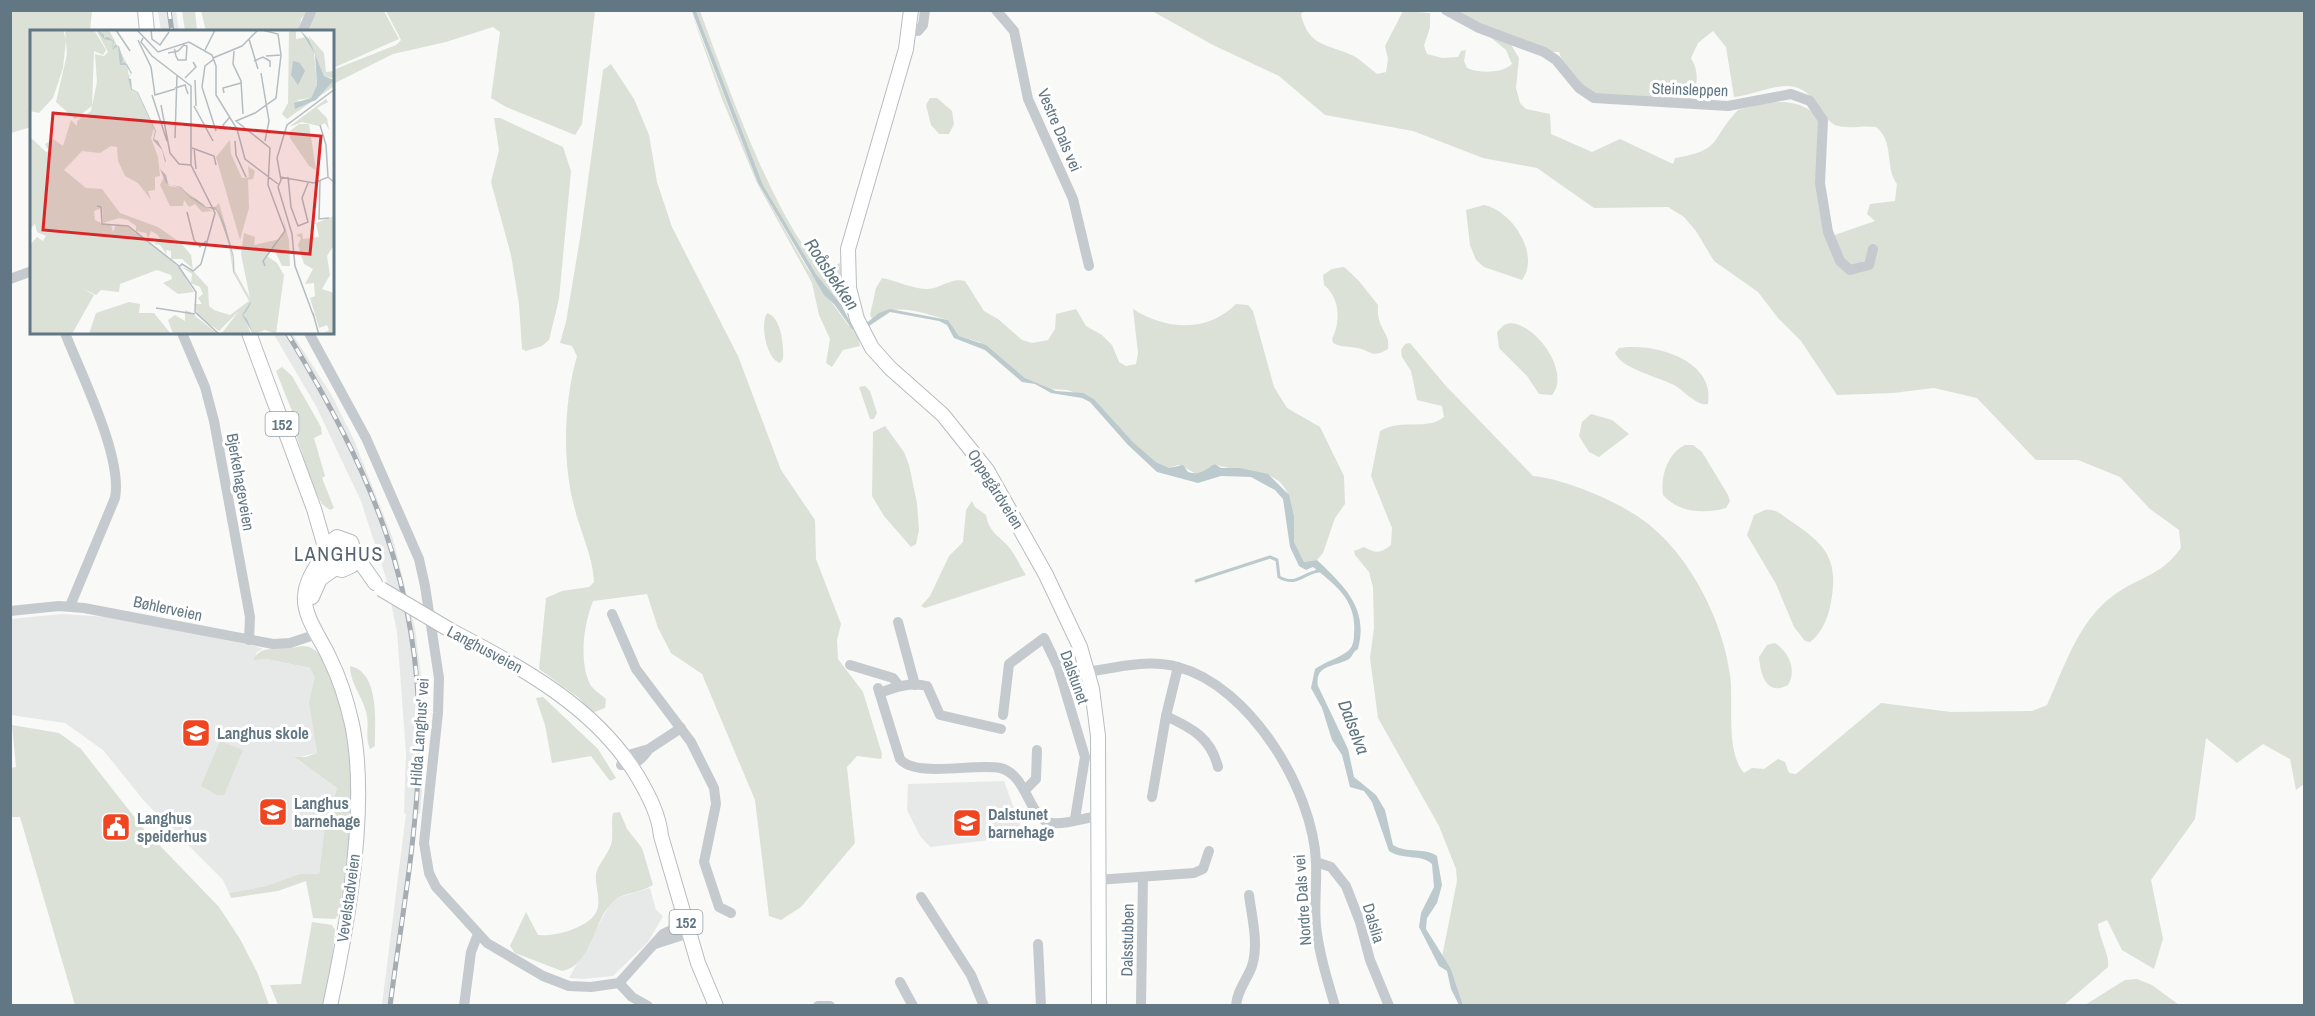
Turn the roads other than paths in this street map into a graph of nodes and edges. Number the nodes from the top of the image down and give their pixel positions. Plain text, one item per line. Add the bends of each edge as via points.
1 (145, 10) edge
2 (312, 10) edge
3 (911, 10) edge
4 (925, 10) edge
5 (996, 10) edge
6 (1446, 10) edge
7 (147, 30) edge
8 (303, 30) edge
9 (909, 31) junction
10 (1873, 249) dead end
11 (1089, 266) dead end
12 (30, 272) edge
13 (10, 279) edge
14 (65, 334) edge
15 (182, 334) edge
16 (249, 334) edge
17 (310, 334) edge
18 (314, 509) junction
19 (337, 537) junction
20 (324, 551) junction
21 (356, 556) junction
22 (340, 569) junction
23 (375, 584) junction
24 (70, 606) junction
25 (10, 611) edge
26 (612, 614) dead end
27 (311, 619) junction
28 (898, 622) dead end
29 (317, 634) junction
30 (249, 640) junction
31 (850, 665) dead end
32 (1178, 666) junction
33 (1088, 672) junction
34 (915, 685) junction
35 (899, 686) junction
36 (1003, 715) dead end
37 (1166, 716) junction
38 (681, 728) junction
39 (1001, 729) dead end
40 (1037, 750) dead end
41 (626, 762) junction
42 (1218, 767) dead end
43 (1025, 790) junction
44 (1152, 797) dead end
45 (1098, 816) junction
46 (1075, 819) junction
47 (1209, 851) dead end
48 (1316, 862) junction
49 (1143, 877) junction
50 (1097, 880) junction
51 (1249, 895) dead end
52 (921, 897) dead end
53 (731, 913) dead end
54 (688, 928) junction
55 (478, 934) junction
56 (1038, 944) dead end
57 (900, 982) dead end
58 (619, 983) junction
59 (1141, 1004) dead end
60 (330, 1005) edge
61 (464, 1005) edge
62 (648, 1005) edge
63 (716, 1005) edge
64 (818, 1005) edge
65 (830, 1005) edge
66 (913, 1005) edge
67 (984, 1005) edge
68 (1041, 1005) edge
69 (1099, 1005) edge
70 (1236, 1005) edge
71 (1335, 1005) edge
72 (1389, 1005) edge

1 - 7 main road
2 - 8 street
3 - 9 main road, Oppegårdveien
4 - 9 street via 918,31
5 - 11 street, Vestre Dals vei via 1014,31 1029,99 1073,199
6 - 10 street, Steinsleppen via 1479,28 1544,52 1594,98 1728,106 1784,94 1804,98 1817,108 1823,120 1820,183 1830,243 1850,270 1869,265
9 - 33 main road, Oppegårdveien via 848,249 847,276 857,319 865,338 890,368 943,415 987,470 1046,575
12 - 13 street
14 - 24 street via 113,455 118,485
15 - 30 street, Bjerkehageveien via 205,387 214,421 250,616
16 - 18 main road, Langhusveien / 152
17 - 55 street, Hilda Langhus' vei via 366,438 419,559 439,678 424,843 436,887
18 - 19 main road, Langhusveien / 152
18 - 20 main road, Langhusveien / 152
19 - 20 main road
19 - 21 main road, Langhusveien / 152 via 351,542
20 - 22 main road, Langhusveien / 152 via 327,563
20 - 27 main road, Vevelstadveien via 306,589 305,607
21 - 22 main road
21 - 23 main road, Langhusveien / 152
22 - 23 main road, Langhusveien / 152
22 - 27 main road, Vevelstadveien via 316,584
23 - 41 main road, Langhusveien / 152, bridge via 532,675 590,721
24 - 25 street, Bøhlerveien
24 - 30 street, Bøhlerveien
26 - 38 street via 636,669
27 - 29 main road, Vevelstadveien
28 - 34 street
29 - 30 street, Bøhlerveien via 281,644
29 - 60 main road, Vevelstadveien via 346,700 358,773 355,848
31 - 35 street via 893,678
32 - 33 street, Nordre Dals vei via 1138,664
32 - 37 street
32 - 48 street, Nordre Dals vei via 1217,683 1250,715 1297,791
33 - 45 main road, Oppegårdveien via 1098,736
34 - 35 street
34 - 39 street via 927,686 940,715
35 - 43 street via 879,690 905,765 998,767 1016,777
36 - 46 street, Dalstunet via 1009,664 1044,638 1058,667 1085,758
37 - 42 street via 1198,732 1214,753
37 - 44 street
38 - 41 street via 649,748 642,759
38 - 53 street via 716,794 704,862 719,907
40 - 43 street via 1036,779
41 - 54 main road, Langhusveien / 152 via 659,821
43 - 46 street via 1041,819 1049,823
45 - 46 street
45 - 50 main road, Oppegårdveien
47 - 49 street via 1203,870
48 - 71 street, Nordre Dals vei via 1318,945
48 - 72 street, Dalslia via 1331,867 1346,886
49 - 50 street
49 - 59 street, Dalsstubben
50 - 69 main road, Oppegårdveien
51 - 70 street via 1255,955
52 - 67 street via 971,975
54 - 58 street via 654,944
54 - 63 main road, Langhusveien / 152 via 701,974
55 - 58 street, Hilda Langhus' vei via 505,955 558,982 577,987
55 - 61 street via 471,952
56 - 68 street
57 - 66 street
58 - 62 street via 632,997
64 - 65 street

